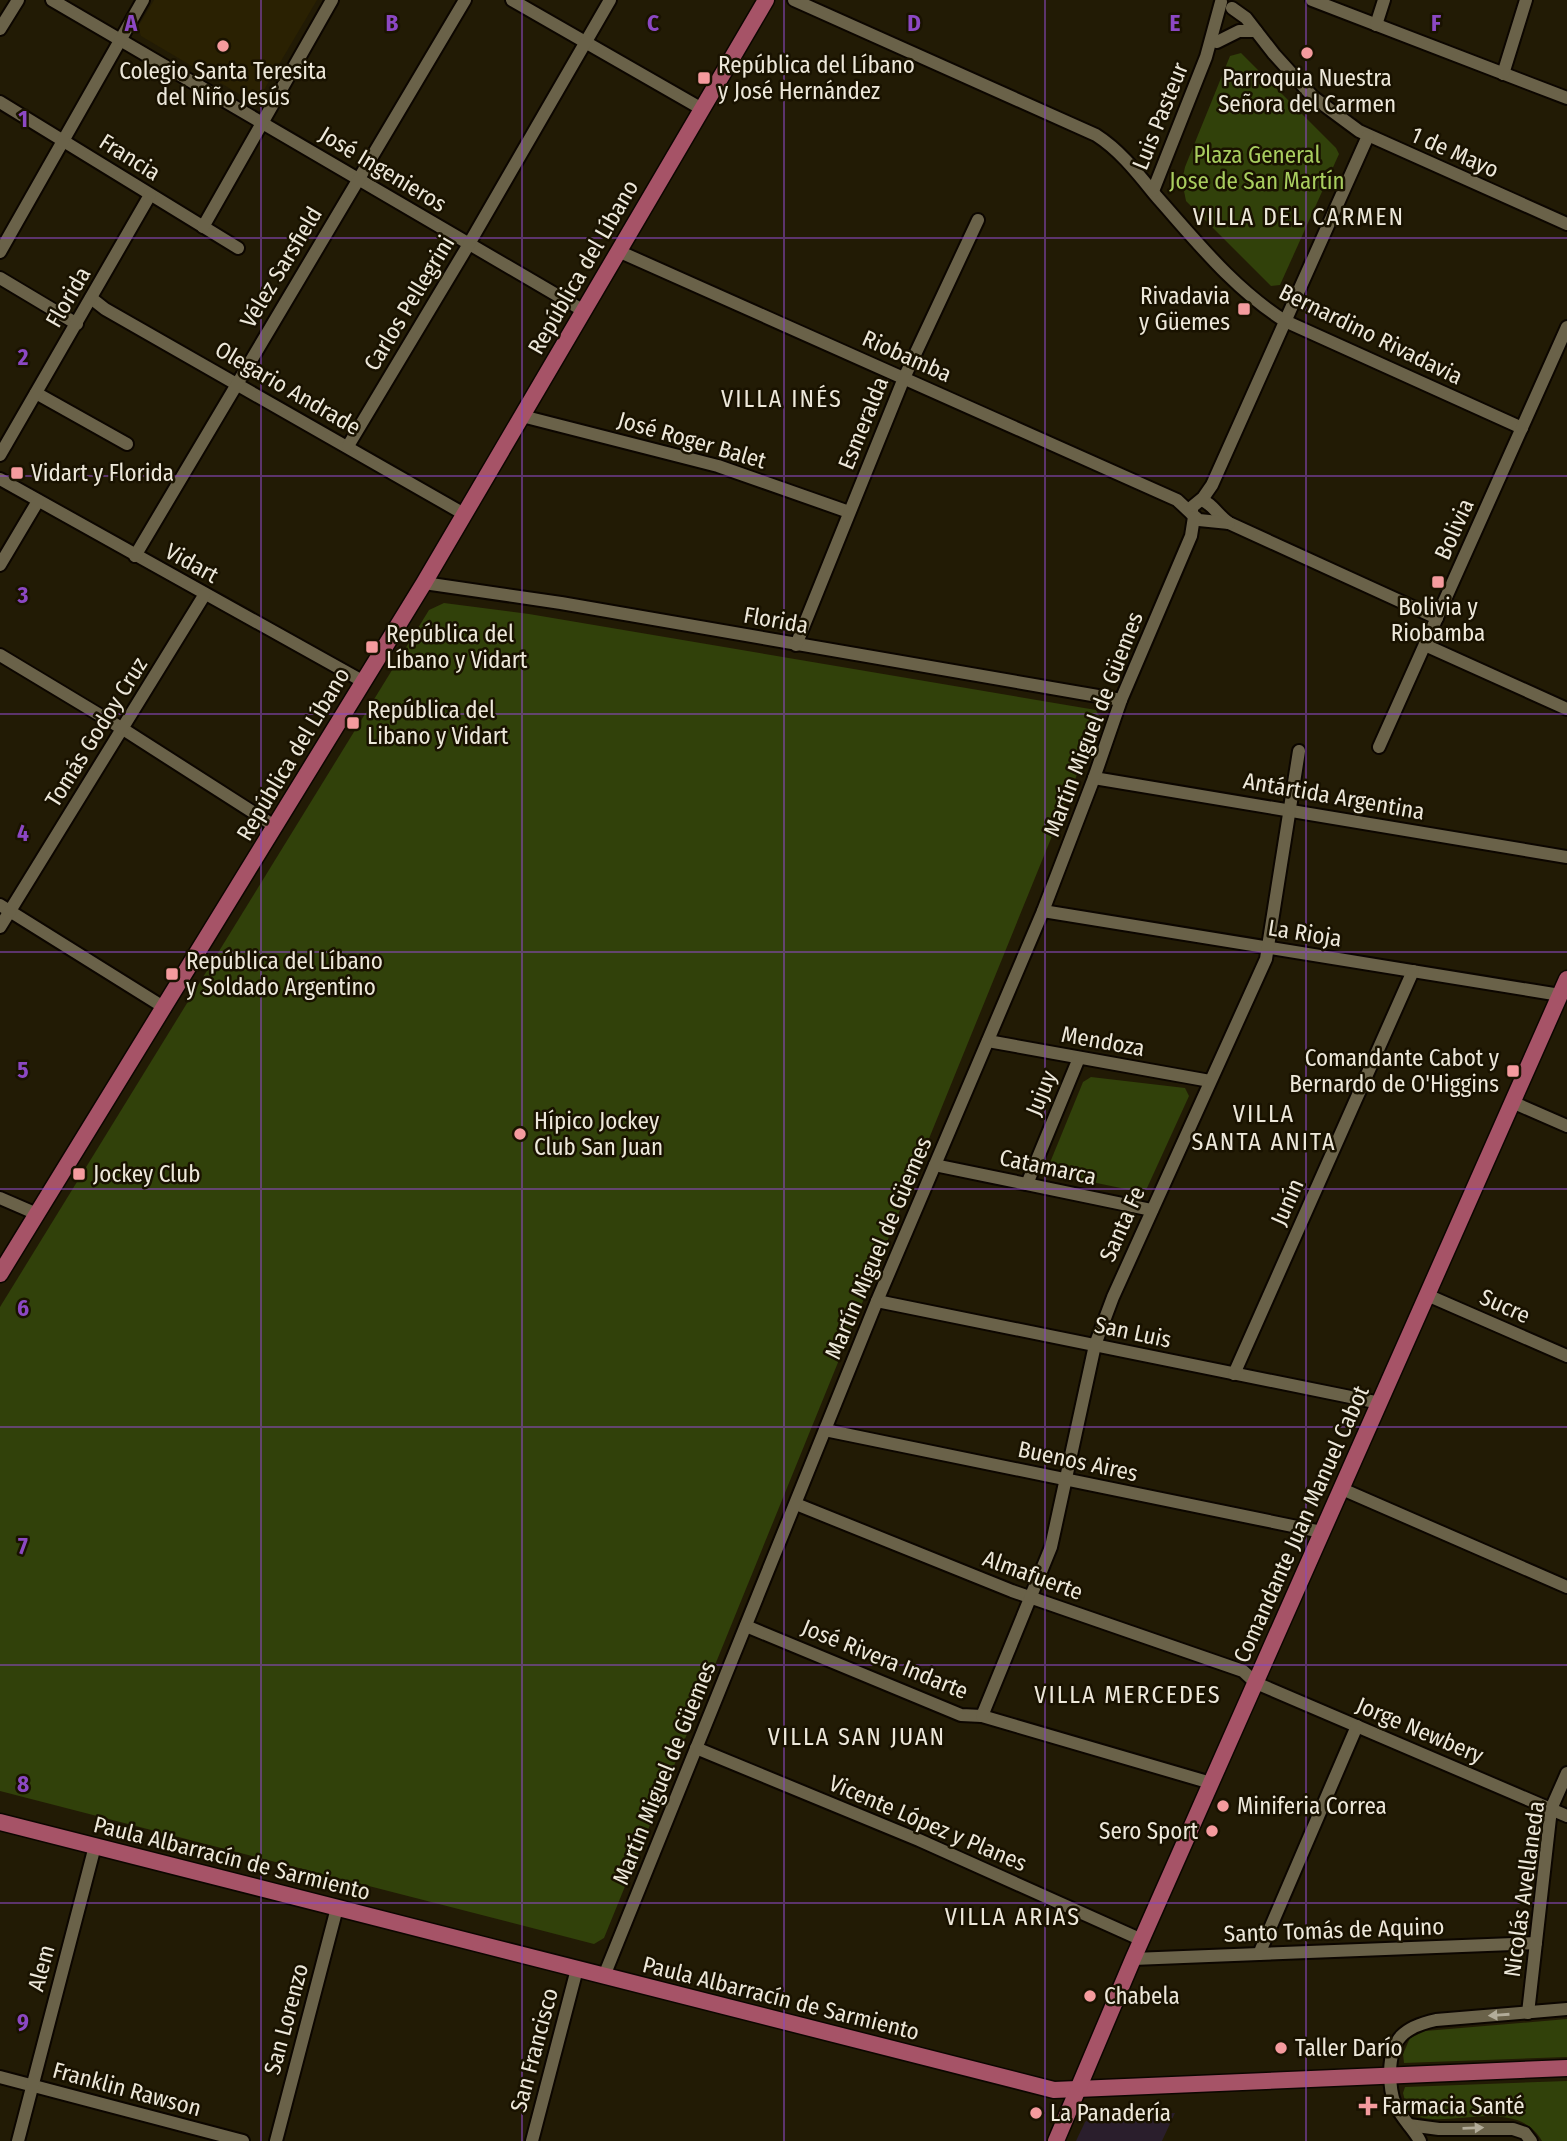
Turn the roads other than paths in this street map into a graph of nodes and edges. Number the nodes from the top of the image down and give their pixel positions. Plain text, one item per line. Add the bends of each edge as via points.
1 (18, 0) edge
2 (52, 0) edge
3 (143, 0) edge
4 (332, 0) edge
5 (465, 0) edge
6 (512, 0) edge
7 (610, 0) edge
8 (766, 0) edge
9 (794, 0) edge
10 (1312, 0) edge
11 (1384, 0) edge
12 (1526, 0) edge
13 (1232, 3) edge
14 (1376, 25) junction
15 (0, 29) edge
16 (1256, 31) junction
17 (121, 40) junction
18 (1217, 42) junction
19 (583, 43) junction
20 (1206, 57) junction
21 (1503, 74) junction
22 (1567, 98) edge
23 (0, 102) edge
24 (702, 109) junction
25 (263, 122) junction
26 (1368, 136) junction
27 (63, 140) junction
28 (358, 178) junction
29 (1153, 191) junction
30 (150, 195) junction
31 (978, 220) dead end
32 (1567, 224) edge
33 (203, 227) junction
34 (469, 244) junction
35 (238, 248) dead end
36 (618, 251) junction
37 (0, 252) edge
38 (0, 278) edge
39 (91, 298) junction
40 (584, 310) junction
41 (1285, 321) junction
42 (77, 324) junction
43 (1567, 327) edge
44 (904, 377) junction
45 (237, 383) junction
46 (36, 393) junction
47 (522, 416) junction
48 (1522, 428) junction
49 (127, 444) dead end
50 (348, 446) junction
51 (0, 455) edge
52 (0, 480) edge
53 (38, 501) junction
54 (1202, 510) junction
55 (849, 512) junction
56 (464, 514) junction
57 (135, 556) junction
58 (0, 565) edge
59 (424, 583) junction
60 (205, 594) junction
61 (1437, 618) junction
62 (796, 645) junction
63 (1424, 645) junction
64 (0, 655) edge
65 (364, 682) junction
66 (1121, 700) junction
67 (1567, 709) edge
68 (124, 729) junction
69 (1379, 747) dead end
70 (1299, 751) dead end
71 (1094, 778) junction
72 (1290, 810) junction
73 (276, 827) junction
74 (1567, 857) edge
75 (5, 908) edge
76 (1043, 911) junction
77 (0, 927) edge
78 (1268, 948) junction
79 (1413, 971) junction
80 (1567, 979) edge
81 (1560, 995) junction
82 (164, 1008) junction
83 (988, 1041) junction
84 (1079, 1058) junction
85 (1210, 1081) junction
86 (1512, 1102) junction
87 (1567, 1126) edge
88 (935, 1165) junction
89 (1027, 1184) junction
90 (0, 1198) edge
91 (1152, 1210) junction
92 (37, 1214) junction
93 (0, 1274) edge
94 (1427, 1295) junction
95 (877, 1301) junction
96 (1095, 1345) junction
97 (1567, 1356) edge
98 (1234, 1374) junction
99 (1380, 1403) junction
100 (825, 1430) junction
101 (1066, 1480) junction
102 (1342, 1489) junction
103 (796, 1504) junction
104 (1322, 1532) junction
105 (1567, 1587) edge
106 (1031, 1598) junction
107 (746, 1626) junction
108 (1256, 1683) junction
109 (982, 1716) junction
110 (1357, 1726) junction
111 (696, 1748) junction
112 (1567, 1773) edge
113 (1211, 1783) junction
114 (1551, 1810) junction
115 (1567, 1816) edge
116 (0, 1822) edge
117 (95, 1846) junction
118 (337, 1908) junction
119 (1142, 1940) junction
120 (1536, 1943) junction
121 (1259, 1954) junction
122 (1133, 1959) junction
123 (577, 1969) junction
124 (604, 1976) junction
125 (1567, 2009) edge
126 (1528, 2013) junction
127 (1567, 2068) edge
128 (1390, 2075) junction
129 (0, 2077) edge
130 (32, 2086) junction
131 (1079, 2089) junction
132 (1409, 2125) junction
133 (18, 2141) edge
134 (243, 2141) edge
135 (276, 2141) edge
136 (532, 2141) edge
137 (1055, 2141) edge
138 (1420, 2141) edge
139 (1531, 2141) edge

1 - 15 street
2 - 17 street, José Ingenieros
3 - 17 street
4 - 25 street
5 - 28 street, Vélez Sarsfield
6 - 19 street
7 - 19 street, Carlos Pellegrini
8 - 24 main road, República del Líbano
9 - 29 street, Bernardino Rivadavia via 1085,129 1109,143
10 - 14 street
11 - 14 street
12 - 21 street
13 - 16 street, 1 de Mayo
13 - 18 street, Luis Pasteur
13 - 20 street, Luis Pasteur
14 - 21 street
16 - 18 street via 1239,31
16 - 26 street, 1 de Mayo via 1313,97
17 - 25 street, José Ingenieros
17 - 27 street
18 - 20 street, Luis Pasteur
19 - 24 street
19 - 34 street, Carlos Pellegrini
20 - 29 street, Luis Pasteur
21 - 22 street
23 - 27 street, Francia
24 - 36 main road, República del Líbano
25 - 28 street, José Ingenieros
25 - 33 street
26 - 32 street, 1 de Mayo
26 - 41 street, Martín Miguel de Güemes
27 - 30 street, Francia
27 - 37 street
28 - 34 street, José Ingenieros
28 - 45 street, Vélez Sarsfield
29 - 41 street, Bernardino Rivadavia via 1216,265
30 - 33 street, Francia
30 - 39 street, Florida
31 - 44 street, Esmeralda
33 - 35 street, Francia
34 - 40 street, José Ingenieros
34 - 50 street, Carlos Pellegrini
36 - 40 main road, República del Líbano
36 - 44 street, Riobamba
38 - 42 street
39 - 42 street, Florida
39 - 45 street, Olegario Andrade
40 - 47 main road, República del Líbano
41 - 48 street, Bernardino Rivadavia
41 - 54 street, Martín Miguel de Güemes
42 - 46 street, Florida
43 - 48 street, Bolivia
44 - 54 street, Riobamba
44 - 55 street, Esmeralda
45 - 50 street, Olegario Andrade
45 - 57 street, Vélez Sarsfield
46 - 49 street
46 - 51 street, Florida
47 - 55 street, José Roger Balet via 718,466
47 - 56 main road, República del Líbano
48 - 61 street, Bolivia
50 - 56 street, Olegario Andrade
52 - 53 street, Vidart
53 - 57 street, Vidart
53 - 58 street
54 - 61 street, Riobamba
54 - 66 street, Martín Miguel de Güemes
55 - 62 street, Esmeralda
56 - 59 main road, República del Líbano
57 - 60 street, Vidart
59 - 62 street, Florida
59 - 65 main road, República del Líbano
60 - 65 street, Vidart
60 - 68 street, Tomás Godoy Cruz
61 - 63 street, Bolivia
62 - 66 street, Florida
63 - 67 street
63 - 69 street, Bolivia
64 - 68 street
65 - 73 main road, República del Líbano
66 - 71 street, Martín Miguel de Güemes
68 - 73 street
68 - 75 street, Tomás Godoy Cruz
70 - 72 street, Santa Fe
71 - 72 street, Antártida Argentina
71 - 76 street, Martín Miguel de Güemes
72 - 74 street, Antártida Argentina
72 - 78 street, Santa Fe
73 - 82 main road, República del Líbano
75 - 77 street, Tomás Godoy Cruz
75 - 82 street
76 - 78 street, La Rioja
76 - 83 street, Martín Miguel de Güemes
78 - 79 street, La Rioja
78 - 85 street, Santa Fe
79 - 81 street, La Rioja
79 - 98 street, Junín
80 - 81 main road, Comandante Juan Manuel Cabot
81 - 86 main road, Comandante Juan Manuel Cabot
82 - 92 main road, República del Líbano
83 - 84 street, Mendoza
83 - 88 street, Martín Miguel de Güemes
84 - 85 street, Mendoza
84 - 89 street, Jujuy
85 - 91 street, Santa Fe
86 - 87 street
86 - 94 main road, Comandante Juan Manuel Cabot
88 - 89 street, Catamarca
88 - 95 street, Martín Miguel de Güemes
89 - 91 street, Catamarca
90 - 92 street
91 - 96 street, Santa Fe
92 - 93 main road, República del Líbano
94 - 97 street, Sucre
94 - 99 main road, Comandante Juan Manuel Cabot
95 - 96 street, San Luis
95 - 100 street, Martín Miguel de Güemes
96 - 98 street, San Luis
96 - 101 street, Santa Fe
98 - 99 street, San Luis
99 - 102 main road, Comandante Juan Manuel Cabot
100 - 101 street, Buenos Aires
100 - 103 street, Martín Miguel de Güemes
101 - 104 street, Buenos Aires
101 - 106 street, Santa Fe via 1051,1547
102 - 104 main road, Comandante Juan Manuel Cabot
102 - 105 street
103 - 106 street, Almafuerte
103 - 107 street, Martín Miguel de Güemes
104 - 108 main road, Comandante Juan Manuel Cabot
106 - 108 street, Almafuerte via 1243,1671
106 - 109 street, Santa Fe
107 - 109 street, José Rivera Indarte via 961,1715
107 - 111 street, Martín Miguel de Güemes
108 - 110 street, Jorge Newbery
108 - 113 main road, Comandante Juan Manuel Cabot
109 - 113 street, José Rivera Indarte
110 - 114 street, Jorge Newbery
110 - 121 street
111 - 119 street, Vicente López y Planes via 919,1840
111 - 124 street, Martín Miguel de Güemes
112 - 114 street, Nicolás Avellaneda
113 - 119 main road, Comandante Juan Manuel Cabot
114 - 115 street, Jorge Newbery
114 - 120 street, Nicolás Avellaneda
116 - 117 main road, Paula Albarracín de Sarmiento
117 - 118 main road, Paula Albarracín de Sarmiento
117 - 130 street, Alem
118 - 123 main road, Paula Albarracín de Sarmiento
118 - 135 street, San Lorenzo
119 - 122 main road, Comandante Juan Manuel Cabot
120 - 121 street, Santo Tomás de Aquino
120 - 126 street, Nicolás Avellaneda
121 - 122 street, Santo Tomás de Aquino
122 - 131 main road, Comandante Juan Manuel Cabot
123 - 124 main road, Paula Albarracín de Sarmiento
123 - 136 street, San Francisco
124 - 131 main road, Paula Albarracín de Sarmiento via 1015,2081 1054,2090
125 - 126 street
126 -> 128 street via 1416,2026 1394,2045
127 - 128 main road, Paula Albarracín de Sarmiento
128 - 131 main road, Paula Albarracín de Sarmiento
128 - 132 street via 1395,2105
129 - 130 street, Franklin Rawson
130 - 133 street, Alem
130 - 134 street, Franklin Rawson
131 - 137 main road, Comandante Juan Manuel Cabot
132 - 138 street
132 -> 139 street via 1513,2129

